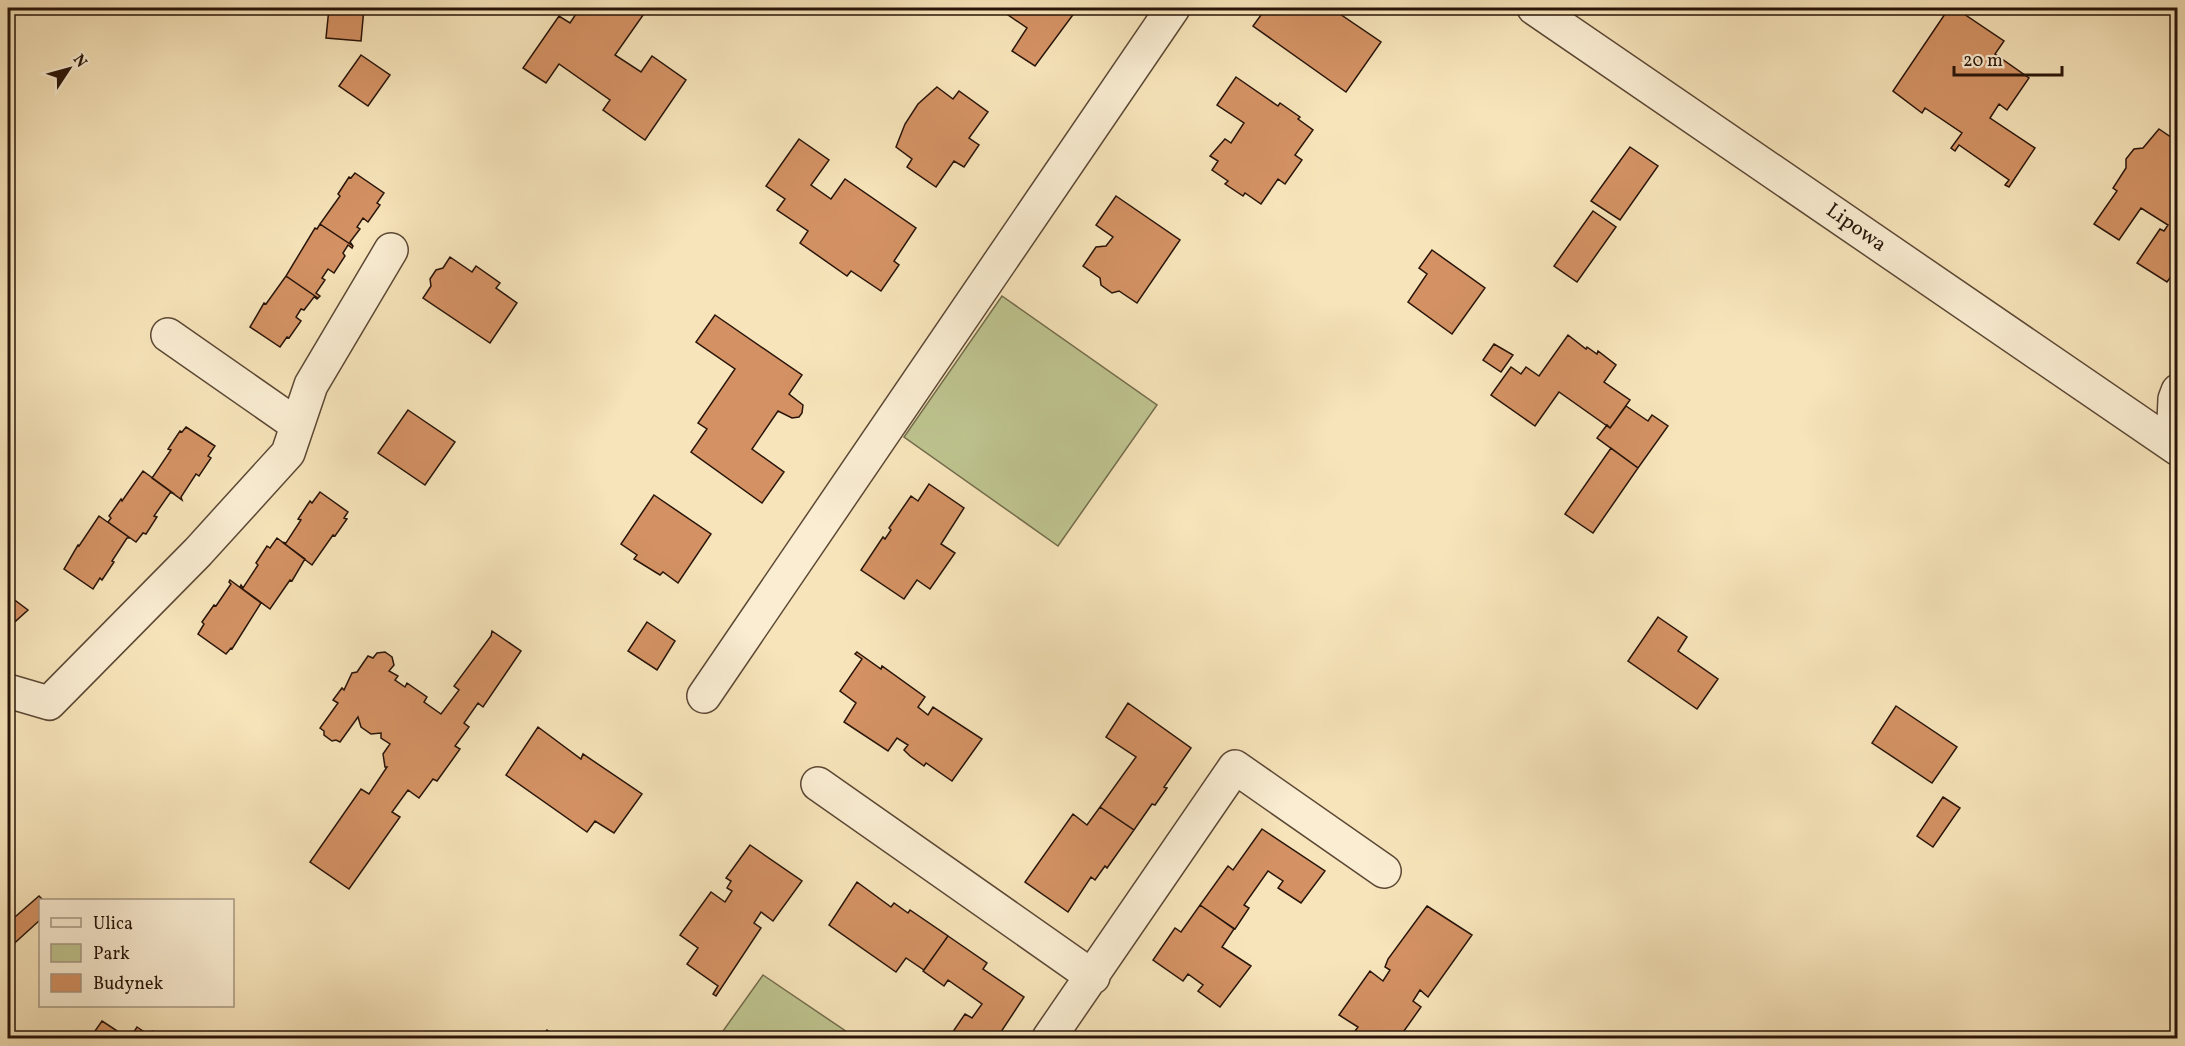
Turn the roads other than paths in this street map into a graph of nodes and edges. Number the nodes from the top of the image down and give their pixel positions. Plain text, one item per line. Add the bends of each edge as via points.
1 (1173, 8) edge
2 (1534, 8) edge
3 (391, 250) dead end
4 (168, 335) dead end
5 (2178, 390) edge
6 (297, 424) junction
7 (2175, 447) edge
8 (8, 692) edge
9 (704, 696) dead end
10 (818, 784) dead end
11 (1384, 871) dead end
12 (1093, 977) junction
13 (1049, 1038) edge

1 - 9 street
2 - 7 street, Lipowa
3 - 6 street via 311,385
4 - 6 street
5 - 7 street
6 - 8 street via 288,453 198,552 49,703
10 - 12 street
11 - 12 street via 1235,767
12 - 13 street

